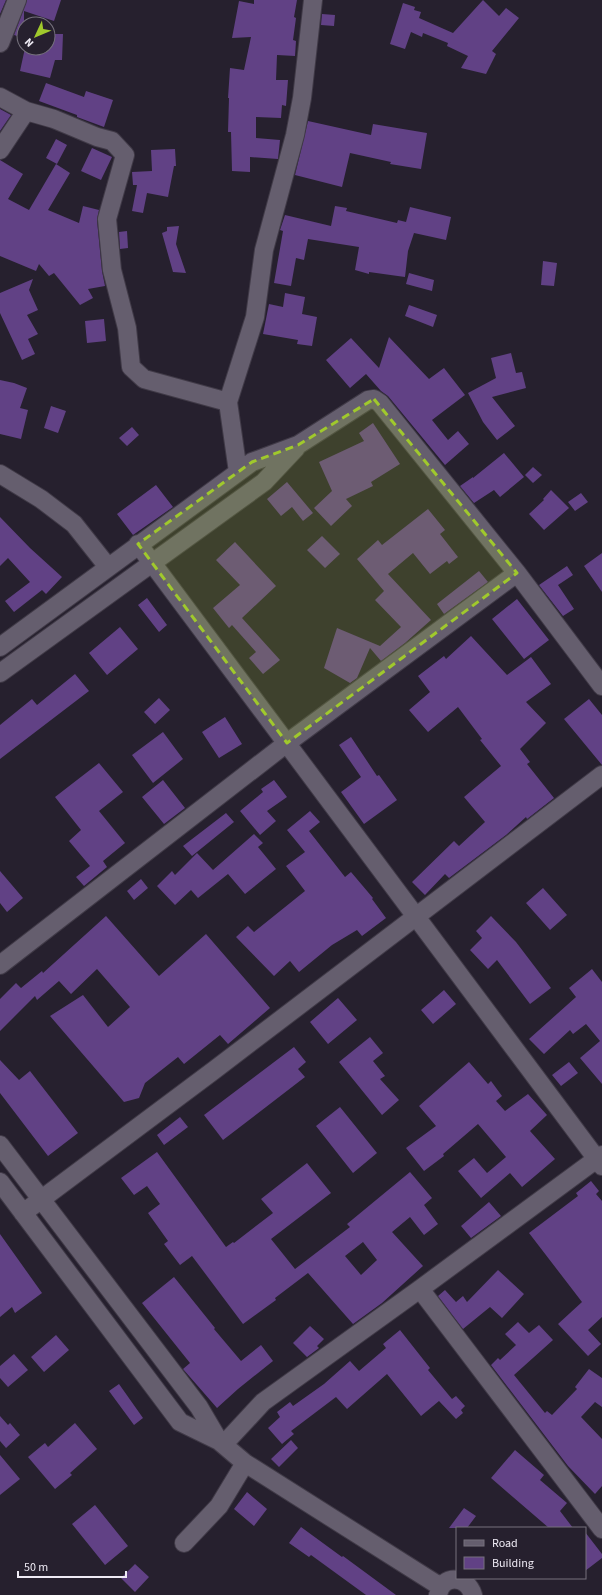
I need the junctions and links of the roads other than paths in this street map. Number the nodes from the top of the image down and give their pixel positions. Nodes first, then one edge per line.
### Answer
1 (17, 0) edge
2 (313, 0) edge
3 (0, 43) edge
4 (0, 98) edge
5 (26, 112) junction
6 (0, 150) edge
7 (228, 402) junction
8 (298, 446) junction
9 (238, 472) junction
10 (0, 474) edge
11 (138, 544) junction
12 (152, 562) junction
13 (108, 567) junction
14 (517, 573) junction
15 (0, 647) edge
16 (0, 673) edge
17 (602, 686) edge
18 (287, 743) junction
19 (602, 775) edge
20 (416, 916) junction
21 (0, 965) edge
22 (0, 1145) edge
23 (600, 1160) edge
24 (0, 1182) edge
25 (41, 1200) junction
26 (23, 1213) junction
27 (420, 1289) junction
28 (115, 1297) junction
29 (96, 1311) junction
30 (221, 1442) junction
31 (245, 1462) junction
32 (602, 1529) edge
33 (184, 1543) dead end
34 (439, 1591) edge
35 (473, 1595) edge

1 - 3 street
2 - 7 street
4 - 5 street
5 - 6 street
5 - 7 street
7 - 9 street
8 - 9 street
8 - 12 street
8 - 14 street
9 - 11 street
10 - 13 street
11 - 12 street
11 - 13 street
12 - 16 street
12 - 18 street
13 - 15 street
14 - 17 street
14 - 18 street
18 - 20 street
18 - 21 street
19 - 20 street
20 - 23 street
20 - 25 street
22 - 25 street
23 - 27 street
24 - 26 street
25 - 26 street
25 - 28 street
26 - 29 street
27 - 30 street
27 - 32 street
28 - 29 street
28 - 30 street
29 - 30 street
30 - 31 street
31 - 33 street
31 - 34 street
34 - 35 street

